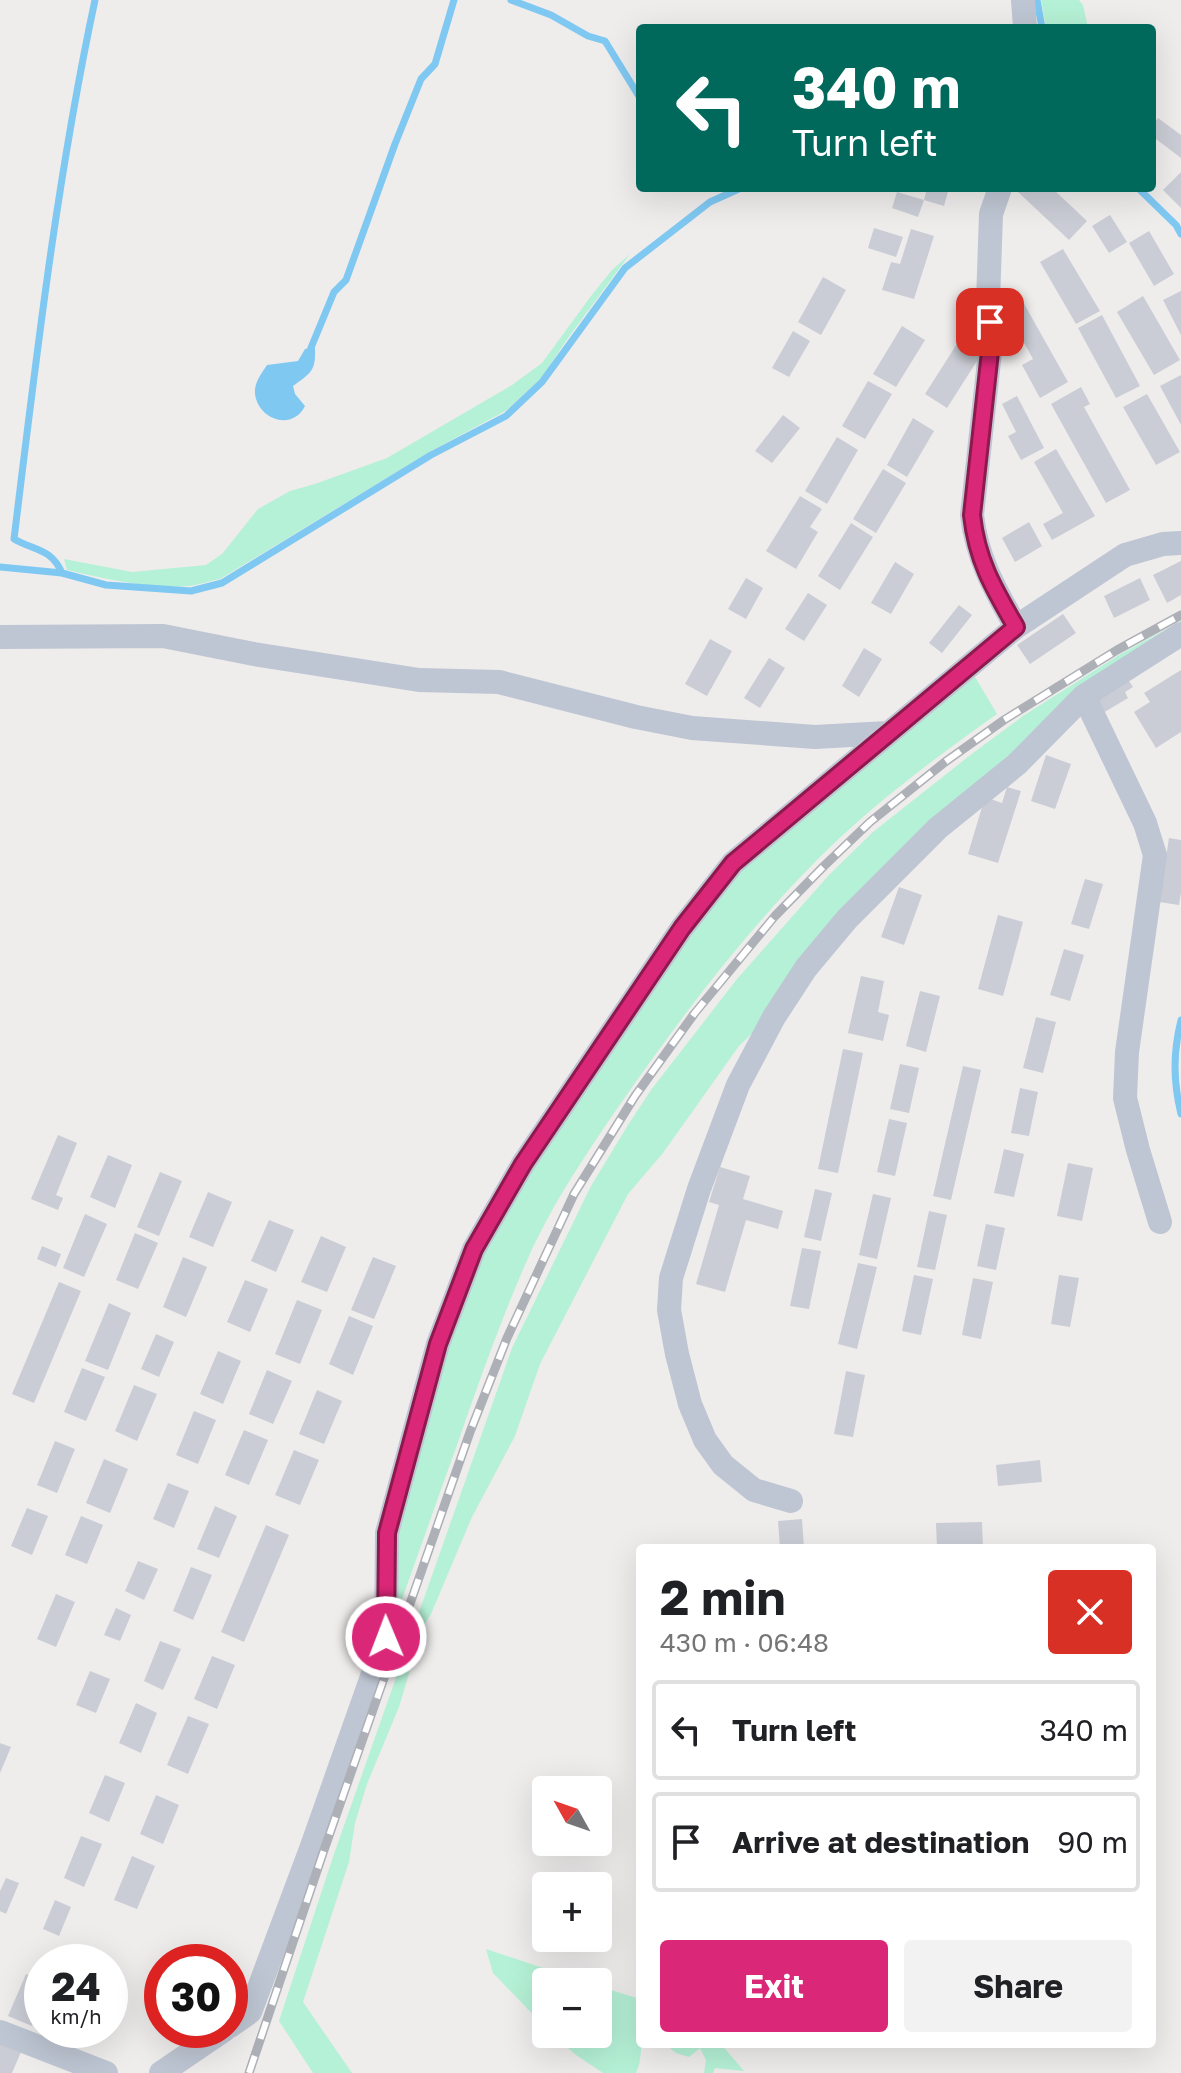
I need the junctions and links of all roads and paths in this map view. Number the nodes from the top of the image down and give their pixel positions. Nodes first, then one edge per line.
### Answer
1 (1023, 0) edge
2 (1025, 24) edge
3 (999, 192) edge
4 (1181, 543) edge
5 (1016, 627) junction
6 (1181, 634) edge
7 (0, 637) edge
8 (1084, 696) junction
9 (887, 733) junction
10 (1160, 1222) dead end
11 (791, 1501) dead end
12 (248, 2013) edge
13 (0, 2032) edge
14 (198, 2048) edge
15 (106, 2073) edge
16 (161, 2073) edge

1 - 2 street
3 - 5 street
4 - 5 street
5 - 9 street
6 - 8 street
7 - 9 street
8 - 10 street
8 - 11 street
9 - 12 street
13 - 15 street
14 - 16 street

